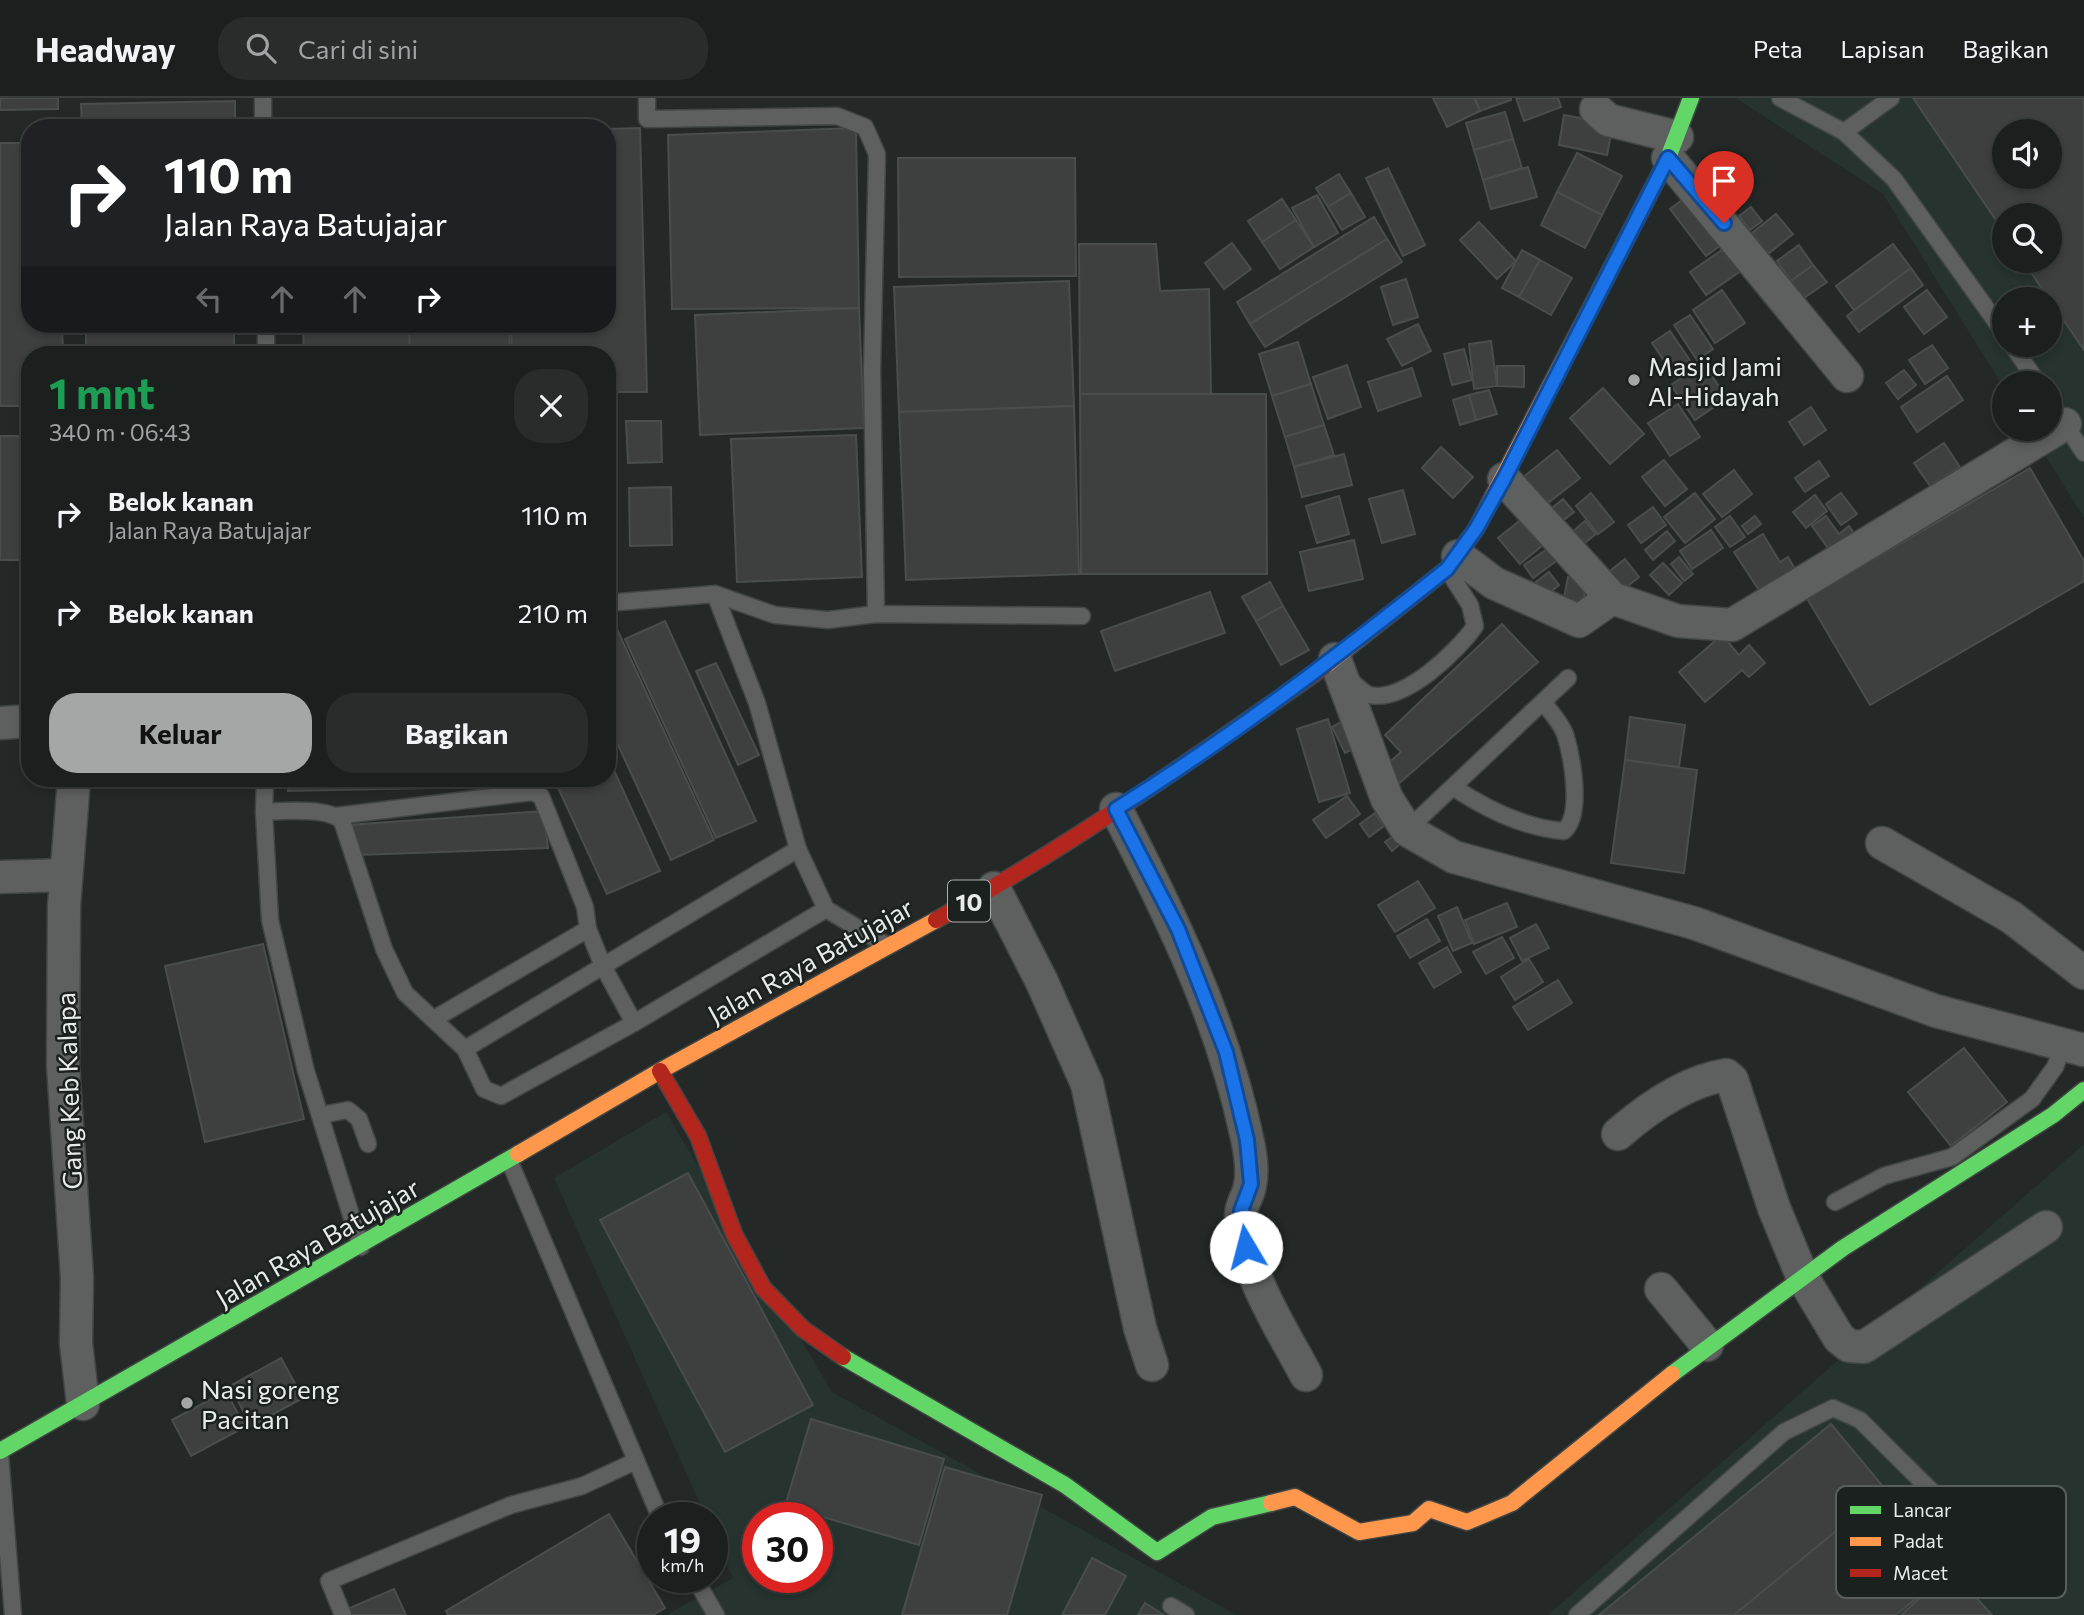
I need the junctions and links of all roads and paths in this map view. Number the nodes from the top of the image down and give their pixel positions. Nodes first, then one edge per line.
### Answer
1 (263, 98) edge
2 (647, 98) edge
3 (1691, 98) edge
4 (1780, 98) edge
5 (1891, 98) edge
6 (1596, 109) dead end
7 (263, 119) edge
8 (1844, 132) junction
9 (1673, 147) junction
10 (1992, 316) edge
11 (1847, 376) dead end
12 (2062, 420) edge
13 (2013, 441) edge
14 (2084, 453) edge
15 (1504, 479) junction
16 (1452, 562) junction
17 (715, 594) junction
18 (1612, 597) junction
19 (616, 602) edge
20 (876, 614) junction
21 (1082, 616) dead end
22 (1337, 665) junction
23 (1568, 678) dead end
24 (1543, 702) junction
25 (21, 722) edge
26 (0, 723) edge
27 (73, 787) edge
28 (265, 787) edge
29 (1453, 787) junction
30 (1116, 809) junction
31 (264, 812) junction
32 (336, 816) junction
33 (1407, 830) junction
34 (1882, 843) dead end
35 (798, 849) junction
36 (66, 875) junction
37 (0, 877) edge
38 (994, 888) junction
39 (826, 909) junction
40 (588, 929) junction
41 (887, 945) junction
42 (603, 966) junction
43 (2084, 973) edge
44 (433, 1019) junction
45 (634, 1023) junction
46 (2074, 1047) edge
47 (466, 1049) junction
48 (660, 1071) junction
49 (2084, 1090) edge
50 (321, 1115) junction
51 (1618, 1134) dead end
52 (368, 1144) dead end
53 (509, 1158) junction
54 (1835, 1202) dead end
55 (2046, 1227) dead end
56 (362, 1247) junction
57 (1803, 1279) junction
58 (1661, 1289) dead end
59 (1707, 1345) junction
60 (1152, 1365) dead end
61 (1306, 1375) dead end
62 (83, 1404) junction
63 (0, 1453) edge
64 (636, 1461) junction
65 (1926, 1486) edge
66 (654, 1502) edge
67 (703, 1593) edge
68 (1171, 1606) dead end
69 (13, 1615) edge
70 (343, 1615) edge
71 (716, 1615) edge
72 (1186, 1615) edge
73 (1577, 1615) edge

1 - 7 lane
2 - 20 lane
3 - 9 main road, Jalan Raya Batujajar / 10
4 - 8 lane
5 - 8 lane
6 - 9 street
8 - 10 lane
9 - 11 street
9 - 15 main road, Jalan Raya Batujajar / 10
12 - 14 lane
13 - 18 street
15 - 16 main road, Jalan Raya Batujajar / 10
15 - 18 street
16 - 18 street
16 - 22 main road, Jalan Raya Batujajar / 10
16 - 22 lane
17 - 19 lane
17 - 20 lane
17 - 35 lane
20 - 21 lane
22 - 30 main road, Jalan Raya Batujajar / 10
22 - 33 street
23 - 24 lane
24 - 29 lane
24 - 29 lane
25 - 26 street
27 - 36 street, Gang Keb Kalapa
28 - 31 lane
29 - 33 lane
30 - 38 main road, Jalan Raya Batujajar / 10
30 - 61 street
31 - 32 lane
31 - 50 lane
32 - 40 lane
32 - 44 lane
33 - 46 street
34 - 43 street
35 - 39 lane
35 - 42 lane
36 - 37 street
36 - 62 street, Gang Keb Kalapa
38 - 41 main road, Jalan Raya Batujajar / 10
38 - 60 street
39 - 41 lane
39 - 45 lane
40 - 42 lane
40 - 44 lane
41 - 48 main road, Jalan Raya Batujajar / 10
42 - 45 lane
42 - 47 lane
44 - 47 lane
45 - 47 lane
46 - 54 lane
48 - 53 main road, Jalan Raya Batujajar / 10
48 - 59 main road
49 - 57 main road
50 - 52 lane
50 - 56 lane
51 - 57 street
53 - 56 main road, Jalan Raya Batujajar / 10
53 - 64 lane
55 - 57 street
56 - 62 main road, Jalan Raya Batujajar / 10
57 - 59 main road
58 - 59 street
62 - 63 main road, Jalan Raya Batujajar / 10
63 - 69 lane
64 - 66 lane
64 - 70 lane
65 - 73 lane
67 - 71 lane
68 - 72 lane

